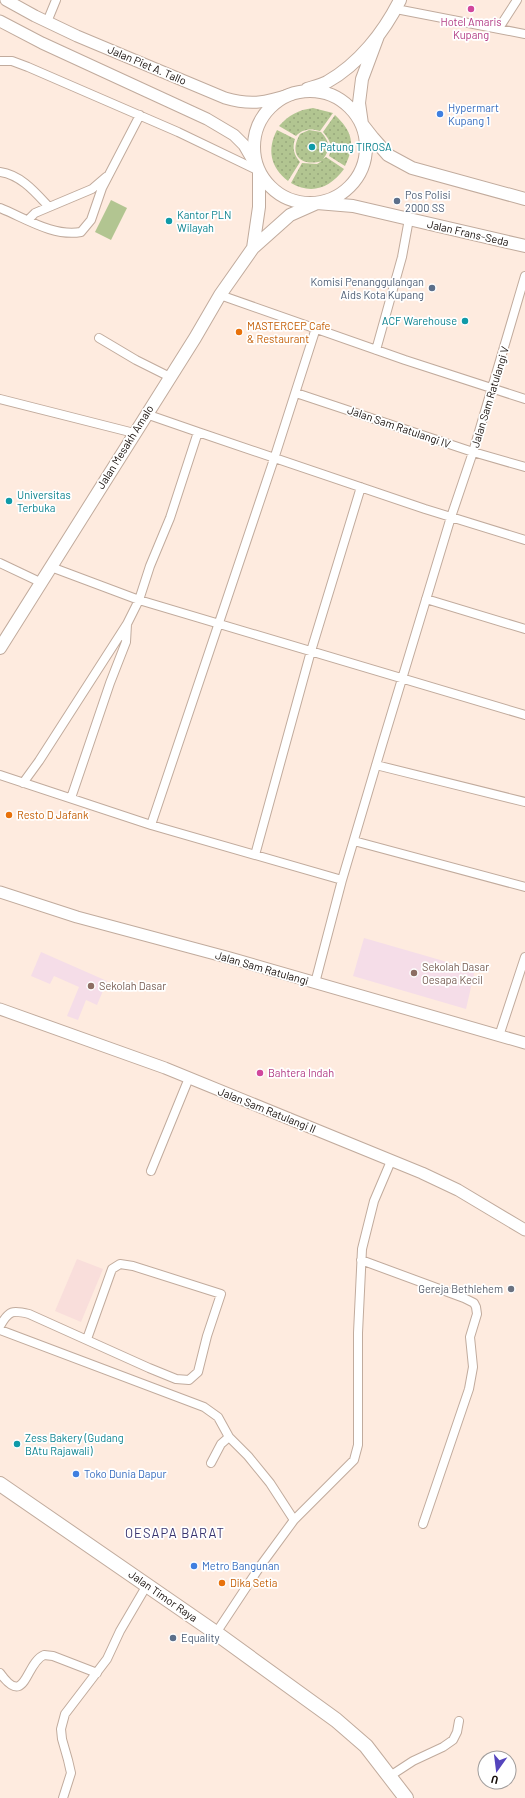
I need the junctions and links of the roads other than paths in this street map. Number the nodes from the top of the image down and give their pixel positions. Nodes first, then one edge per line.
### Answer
1 (6, 0) edge
2 (56, 0) edge
3 (517, 0) edge
4 (398, 4) edge
5 (0, 21) edge
6 (47, 22) junction
7 (499, 28) junction
8 (525, 34) edge
9 (378, 36) junction
10 (0, 61) edge
11 (292, 94) junction
12 (140, 115) junction
13 (362, 124) junction
14 (259, 171) junction
15 (0, 172) edge
16 (109, 176) junction
17 (525, 199) edge
18 (317, 203) junction
19 (49, 207) junction
20 (0, 208) edge
21 (409, 219) junction
22 (28, 220) junction
23 (525, 246) edge
24 (253, 248) junction
25 (525, 276) edge
26 (220, 295) junction
27 (316, 328) junction
28 (98, 338) dead end
29 (376, 350) junction
30 (170, 377) junction
31 (493, 388) junction
32 (296, 393) junction
33 (0, 399) edge
34 (525, 399) edge
35 (146, 414) junction
36 (198, 432) junction
37 (134, 433) junction
38 (473, 452) junction
39 (274, 459) junction
40 (525, 467) edge
41 (361, 486) junction
42 (451, 517) junction
43 (525, 540) edge
44 (0, 563) edge
45 (51, 567) junction
46 (40, 582) junction
47 (426, 599) junction
48 (139, 600) junction
49 (127, 624) junction
50 (219, 624) junction
51 (525, 629) edge
52 (0, 648) edge
53 (311, 651) junction
54 (402, 678) junction
55 (525, 715) edge
56 (376, 765) junction
57 (0, 775) edge
58 (23, 783) junction
59 (71, 798) junction
60 (525, 802) edge
61 (151, 825) junction
62 (354, 841) junction
63 (255, 854) junction
64 (342, 880) junction
65 (525, 887) edge
66 (0, 892) edge
67 (525, 957) edge
68 (315, 983) junction
69 (0, 1009) edge
70 (499, 1036) junction
71 (525, 1043) edge
72 (189, 1078) junction
73 (391, 1161) junction
74 (151, 1171) dead end
75 (525, 1230) edge
76 (360, 1260) junction
77 (0, 1326) edge
78 (0, 1330) edge
79 (87, 1339) junction
80 (229, 1437) junction
81 (211, 1463) dead end
82 (0, 1484) edge
83 (294, 1520) junction
84 (423, 1524) dead end
85 (148, 1585) junction
86 (216, 1633) junction
87 (0, 1673) edge
88 (97, 1673) junction
89 (459, 1721) dead end
90 (390, 1776) junction
91 (404, 1795) edge
92 (63, 1798) edge

1 - 6 main road, Jalan Piet A. Tallo
2 - 6 street
3 - 7 street
4 - 7 street
4 - 9 main road
5 - 14 main road, Jalan Piet A. Tallo
6 - 11 main road, Jalan Piet A. Tallo
7 - 8 street
9 - 11 main road
9 - 13 main road
10 - 12 street
11 - 13 main road
11 - 14 main road
12 - 14 street
12 - 16 street
13 - 17 main road
13 - 18 main road
14 - 18 main road
14 - 24 main road, Jalan Mesakh Amalo
15 - 19 street
16 - 19 street
16 - 22 street
18 - 21 main road, Jalan Frans-Seda
18 - 24 main road, Jalan Mesakh Amalo
19 - 22 street
20 - 22 street
21 - 23 main road, Jalan Frans-Seda
21 - 29 street
24 - 26 main road, Jalan Mesakh Amalo
25 - 31 street, Jalan Sam Ratulangi V
26 - 27 street
26 - 30 main road, Jalan Mesakh Amalo
27 - 29 street
27 - 32 street
28 - 30 street
29 - 31 street
30 - 35 main road, Jalan Mesakh Amalo
31 - 34 street
31 - 38 street, Jalan Sam Ratulangi V
32 - 38 street, Jalan Sam Ratulangi IV
32 - 39 street
33 - 37 street
35 - 36 street
35 - 37 main road, Jalan Mesakh Amalo
36 - 39 street
36 - 48 street
37 - 45 main road, Jalan Mesakh Amalo
38 - 40 street, Jalan Sam Ratulangi IV
38 - 42 street, Jalan Sam Ratulangi V
39 - 41 street
39 - 50 street
41 - 42 street
41 - 53 street
42 - 43 street
42 - 47 street, Jalan Sam Ratulangi V
44 - 46 street
45 - 46 main road, Jalan Mesakh Amalo
45 - 48 street
46 - 52 main road, Jalan Mesakh Amalo
47 - 51 street
47 - 54 street, Jalan Sam Ratulangi V
48 - 49 street
48 - 50 street
49 - 58 street
49 - 59 street
50 - 53 street
50 - 61 street
53 - 54 street
53 - 63 street
54 - 55 street
54 - 56 street, Jalan Sam Ratulangi V
56 - 60 street
56 - 62 street, Jalan Sam Ratulangi V
57 - 58 street
58 - 59 street
59 - 61 street
61 - 63 street
62 - 64 street, Jalan Sam Ratulangi V
62 - 65 street
63 - 64 street
64 - 68 street, Jalan Sam Ratulangi V
66 - 68 main road, Jalan Sam Ratulangi
67 - 70 street
68 - 70 main road, Jalan Sam Ratulangi
69 - 72 main road, Jalan Sam Ratulangi II
70 - 71 main road, Jalan Sam Ratulangi
72 - 73 main road, Jalan Sam Ratulangi II
72 - 74 street
73 - 75 main road, Jalan Sam Ratulangi II
73 - 76 street
76 - 83 street
76 - 84 street
77 - 79 street
78 - 80 street
79 - 79 street
80 - 81 street
80 - 83 street
82 - 85 highway, Jalan Timor Raya
83 - 86 street
85 - 86 highway, Jalan Timor Raya
85 - 88 street
86 - 90 highway, Jalan Timor Raya
87 - 88 street
88 - 92 street
89 - 90 street
90 - 91 highway, Jalan Timor Raya

